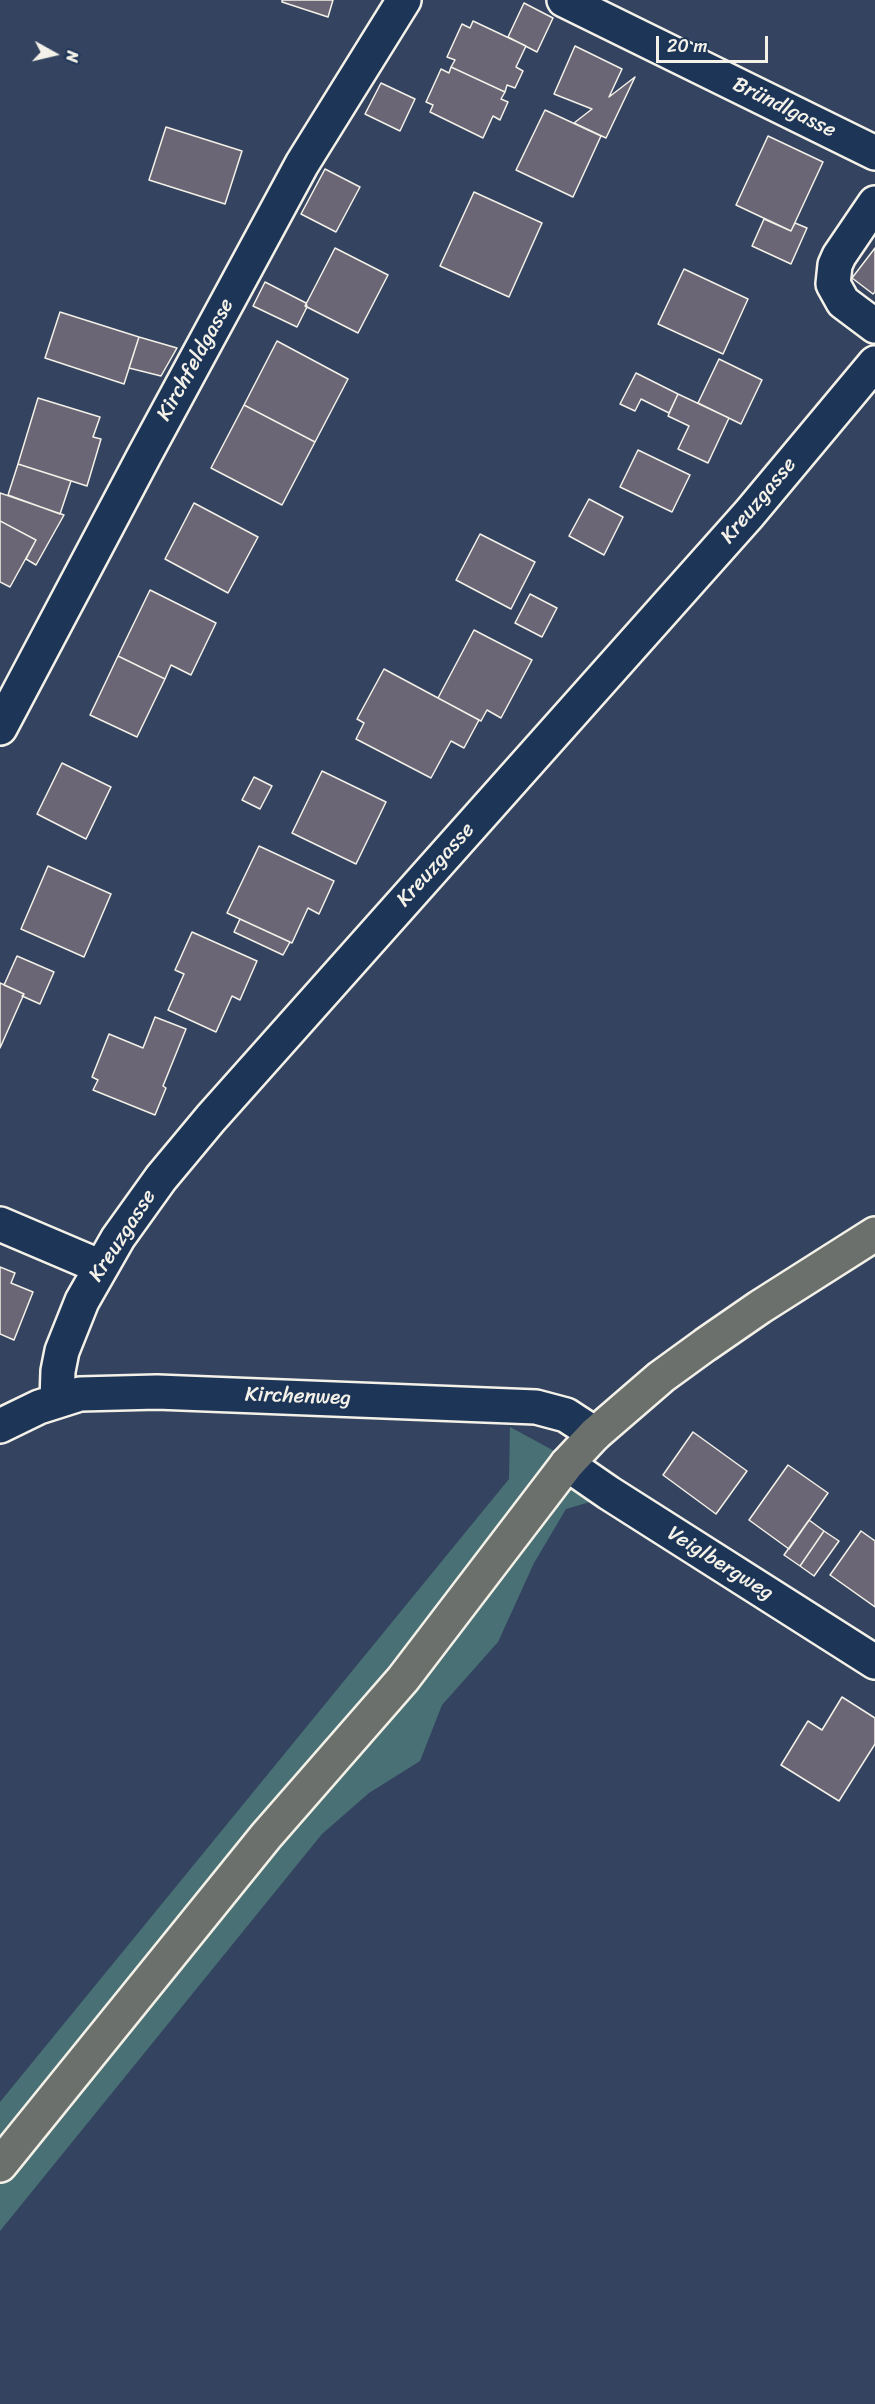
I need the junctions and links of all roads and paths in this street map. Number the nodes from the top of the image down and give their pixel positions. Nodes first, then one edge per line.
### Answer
1 (404, 0) edge
2 (564, 0) edge
3 (875, 153) edge
4 (875, 203) edge
5 (875, 326) edge
6 (875, 363) edge
7 (0, 728) edge
8 (0, 1224) edge
9 (875, 1234) edge
10 (101, 1266) junction
11 (57, 1400) junction
12 (0, 1426) edge
13 (595, 1434) junction
14 (567, 1464) junction
15 (875, 1662) edge
16 (0, 2165) edge

1 - 7 street, Kirchfeldgasse
2 - 3 street, Bründlgasse
4 - 5 street
6 - 10 street, Kreuzgasse
8 - 10 street
9 - 13 main road
10 - 11 street, Kreuzgasse
11 - 12 street, Kirchenweg
11 - 13 street, Kirchenweg
13 - 14 main road
14 - 15 street, Veiglbergweg
14 - 16 main road

